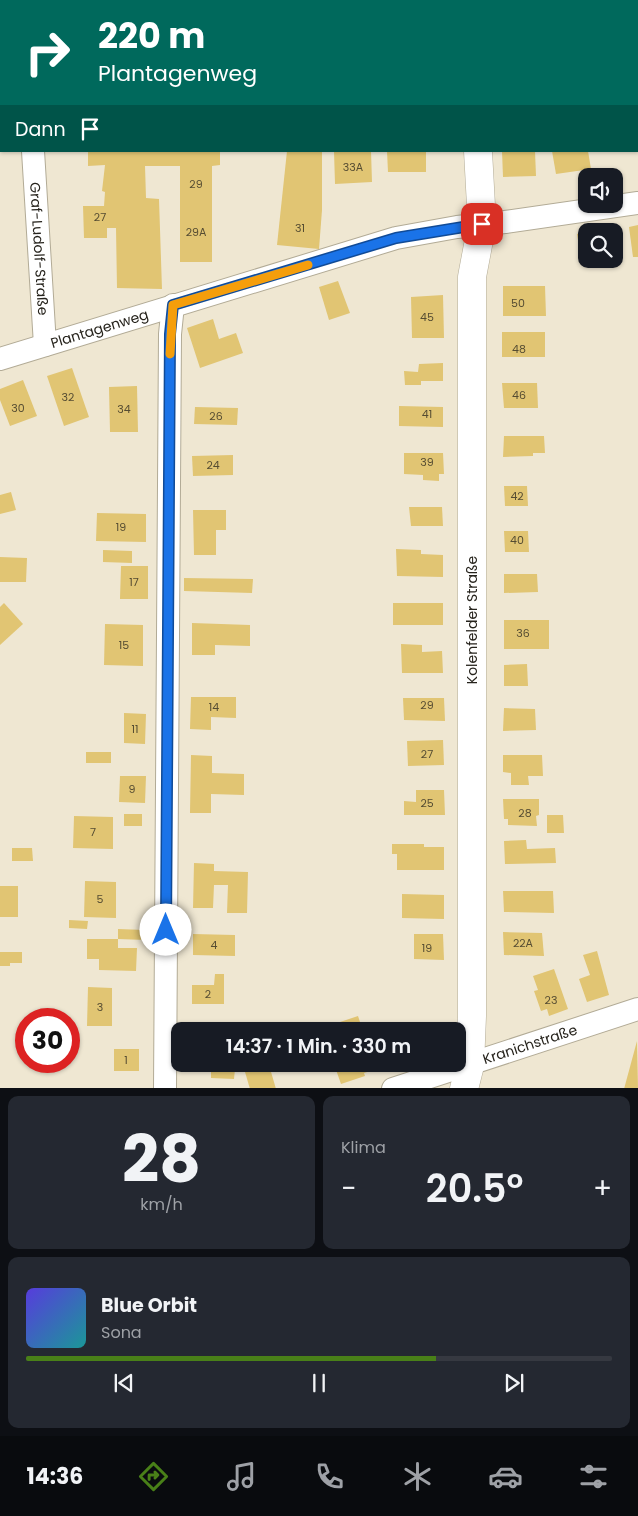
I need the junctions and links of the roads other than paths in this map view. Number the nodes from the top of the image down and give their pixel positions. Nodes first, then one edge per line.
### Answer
1 (33, 152) edge
2 (478, 152) edge
3 (638, 202) edge
4 (482, 224) junction
5 (173, 305) junction
6 (45, 345) junction
7 (0, 359) edge
8 (638, 1009) edge
9 (467, 1077) edge
10 (165, 1088) edge
11 (393, 1088) edge

1 - 6 street, Graf-Ludolf-Straße
2 - 4 main road, Kolenfelder Straße
3 - 4 street, Plantagenweg
4 - 5 street, Plantagenweg
4 - 9 main road, Kolenfelder Straße
5 - 6 street, Plantagenweg
5 - 10 street
6 - 7 street, Plantagenweg
8 - 9 street, Kranichstraße
9 - 11 street, Kranichstraße

